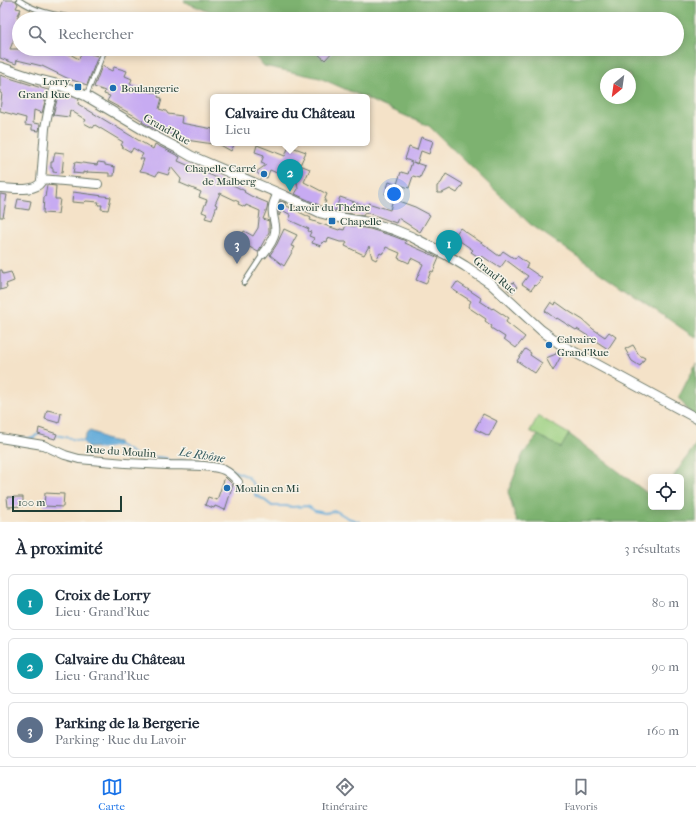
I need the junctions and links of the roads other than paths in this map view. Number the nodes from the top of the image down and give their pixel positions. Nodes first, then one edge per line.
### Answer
1 (19, 0) edge
2 (46, 12) edge
3 (102, 56) edge
4 (0, 67) edge
5 (56, 84) junction
6 (86, 96) junction
7 (41, 179) junction
8 (98, 184) dead end
9 (0, 188) edge
10 (278, 193) junction
11 (263, 254) joint
12 (244, 283) dead end
13 (696, 418) edge
14 (0, 438) edge
15 (238, 482) dead end

1 - 2 lane
3 - 6 lane
4 - 5 street, Grand'Rue
5 - 6 street, Grand'Rue
5 - 7 street
6 - 10 street, Grand'Rue
7 - 8 street
7 - 9 street
10 - 11 street
10 - 13 street, Grand'Rue
11 - 12 lane
14 - 15 street, Rue du Moulin

